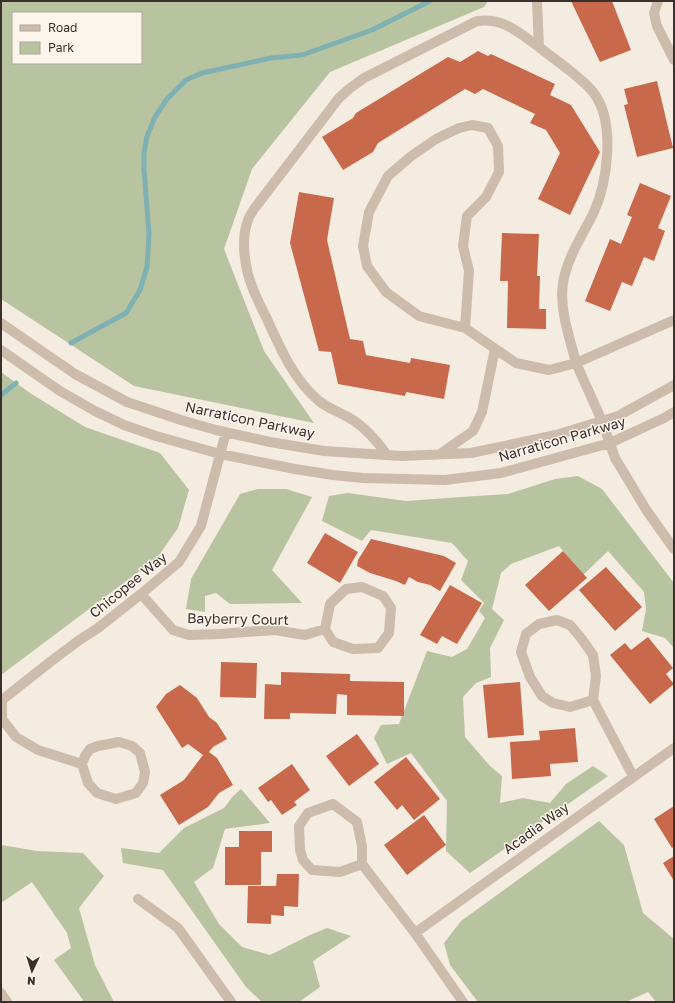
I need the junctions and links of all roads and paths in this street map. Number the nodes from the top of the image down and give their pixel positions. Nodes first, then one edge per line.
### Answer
1 (537, 1) edge
2 (658, 1) edge
3 (539, 48) junction
4 (674, 60) edge
5 (674, 320) edge
6 (1, 323) edge
7 (465, 328) junction
8 (496, 349) junction
9 (1, 350) edge
10 (576, 363) junction
11 (674, 385) edge
12 (674, 412) edge
13 (602, 421) junction
14 (226, 432) junction
15 (610, 443) junction
16 (220, 454) junction
17 (440, 454) junction
18 (387, 455) junction
19 (674, 549) edge
20 (141, 594) junction
21 (326, 629) junction
22 (2, 700) edge
23 (593, 700) junction
24 (674, 748) edge
25 (82, 764) junction
26 (633, 776) junction
27 (362, 864) junction
28 (138, 899) dead end
29 (415, 933) junction
30 (1, 993) edge
31 (7, 1002) edge
32 (231, 1002) edge
33 (463, 1002) edge

1 - 3 street
2 - 4 street
3 - 10 street
3 - 18 street
5 - 10 street
6 - 14 street, Narraticon Parkway
7 - 7 street
7 - 8 street
8 - 10 street
8 - 17 street
9 - 16 street, Narraticon Parkway
10 - 13 street
11 - 13 street, Narraticon Parkway
12 - 15 street, Narraticon Parkway
13 - 15 street
13 - 17 street, Narraticon Parkway
14 - 16 street, Chicopee Way
14 - 18 street, Narraticon Parkway
15 - 16 street, Narraticon Parkway
15 - 19 street
16 - 20 street, Chicopee Way
17 - 18 street, Narraticon Parkway
20 - 21 street, Bayberry Court
20 - 22 street, Chicopee Way
21 - 21 street
22 - 25 street
23 - 23 street
23 - 26 street
24 - 26 street, Acadia Way
25 - 25 street
26 - 29 street, Acadia Way
27 - 27 street
27 - 29 street
28 - 32 street
29 - 33 street
30 - 31 street

